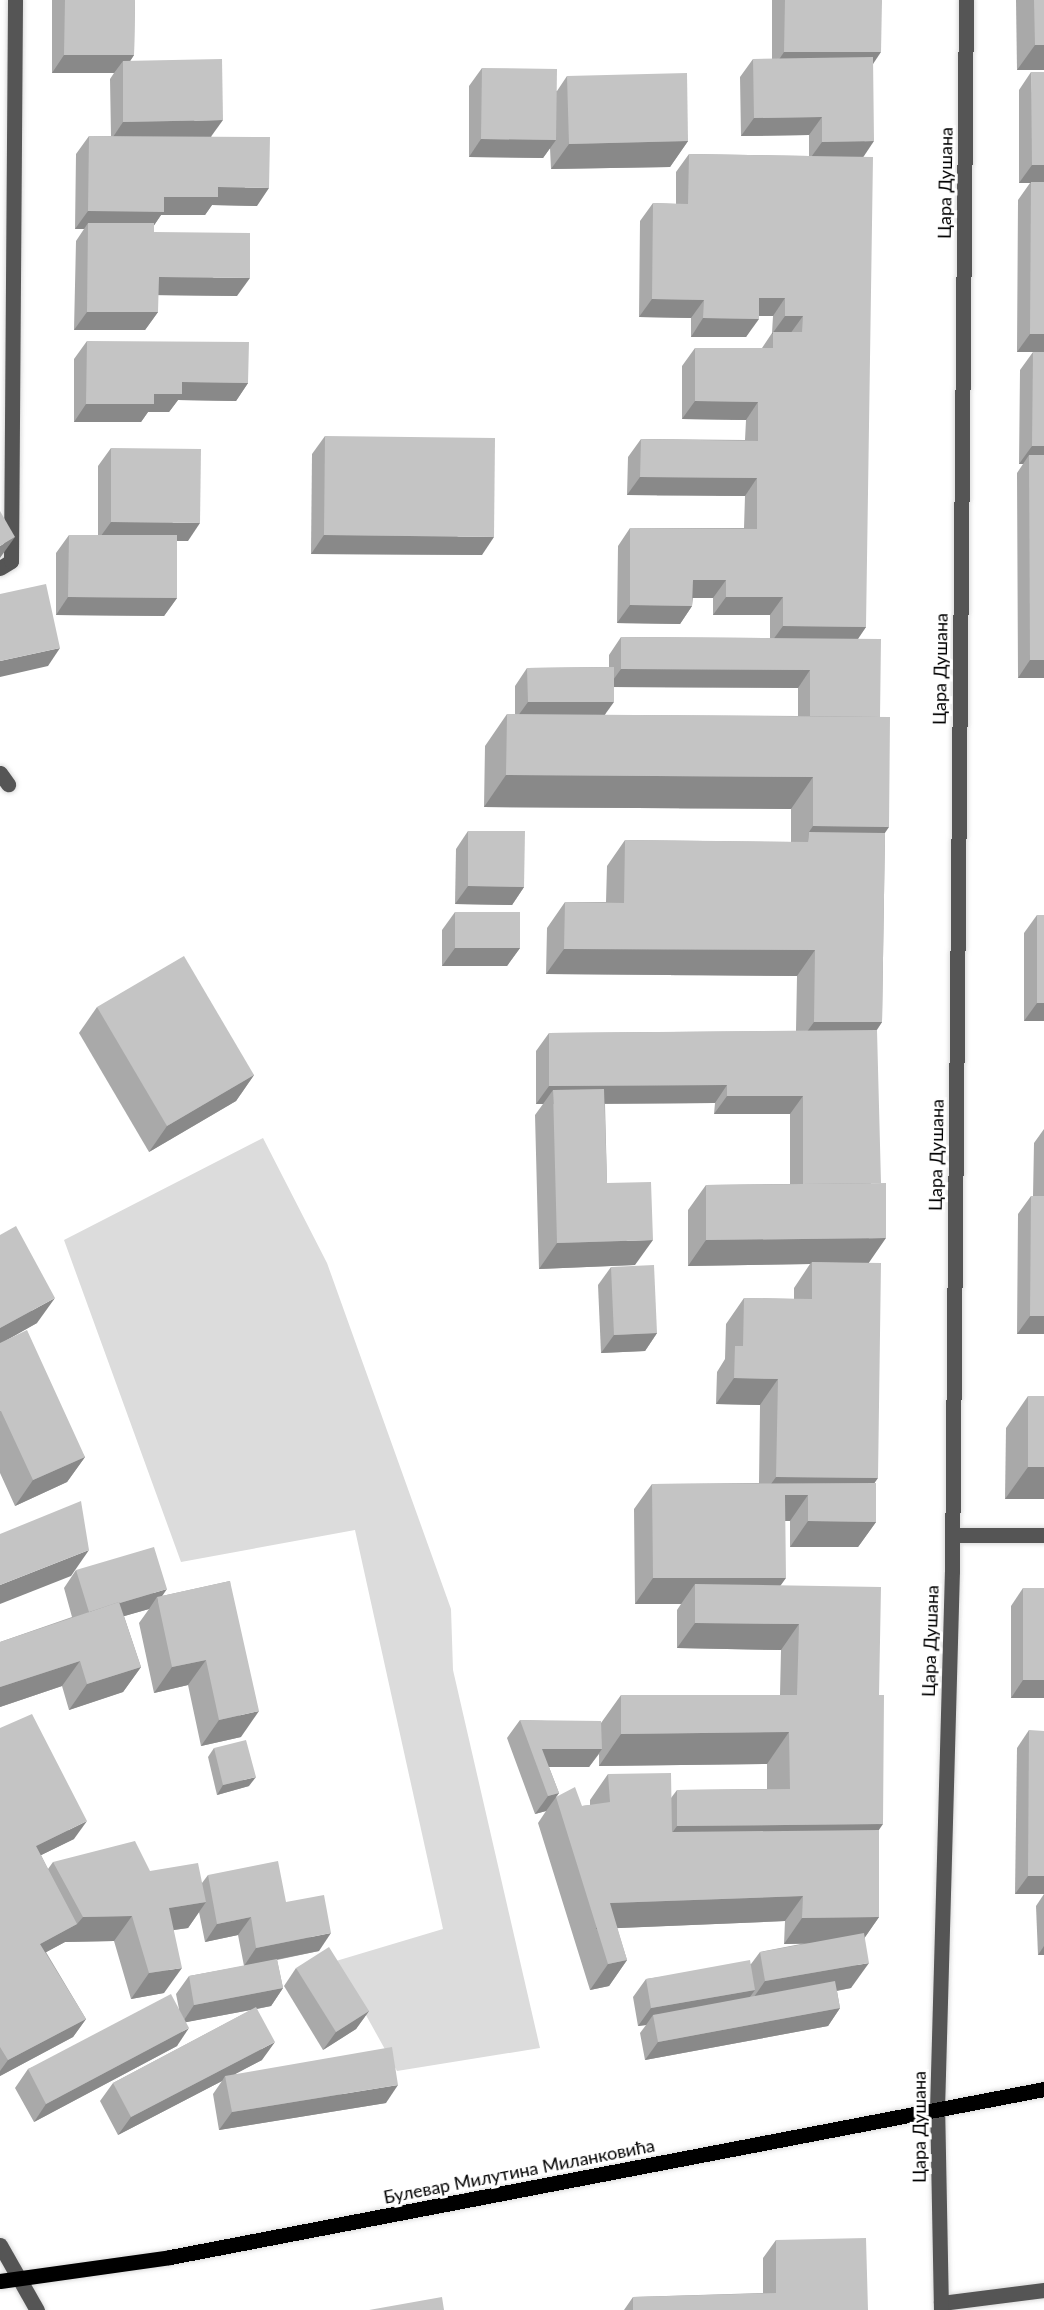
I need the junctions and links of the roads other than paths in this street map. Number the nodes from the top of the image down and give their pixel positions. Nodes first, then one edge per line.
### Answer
1 (15, 0) edge
2 (966, 0) edge
3 (6, 564) edge
4 (952, 1535) junction
5 (1044, 1535) edge
6 (1044, 2089) edge
7 (937, 2110) junction
8 (0, 2245) edge
9 (17, 2279) junction
10 (0, 2281) edge
11 (1044, 2290) edge
12 (941, 2306) edge
13 (37, 2310) edge

1 - 3 street
2 - 4 street, Цара Душана
4 - 5 street
4 - 7 street, Цара Душана
6 - 7 main road, Булевар Милутина Миланковића
7 - 9 main road, Булевар Милутина Миланковића
7 - 12 street, Цара Душана
8 - 9 street
9 - 10 main road, Булевар Милутина Миланковића
9 - 13 street
11 - 12 street

